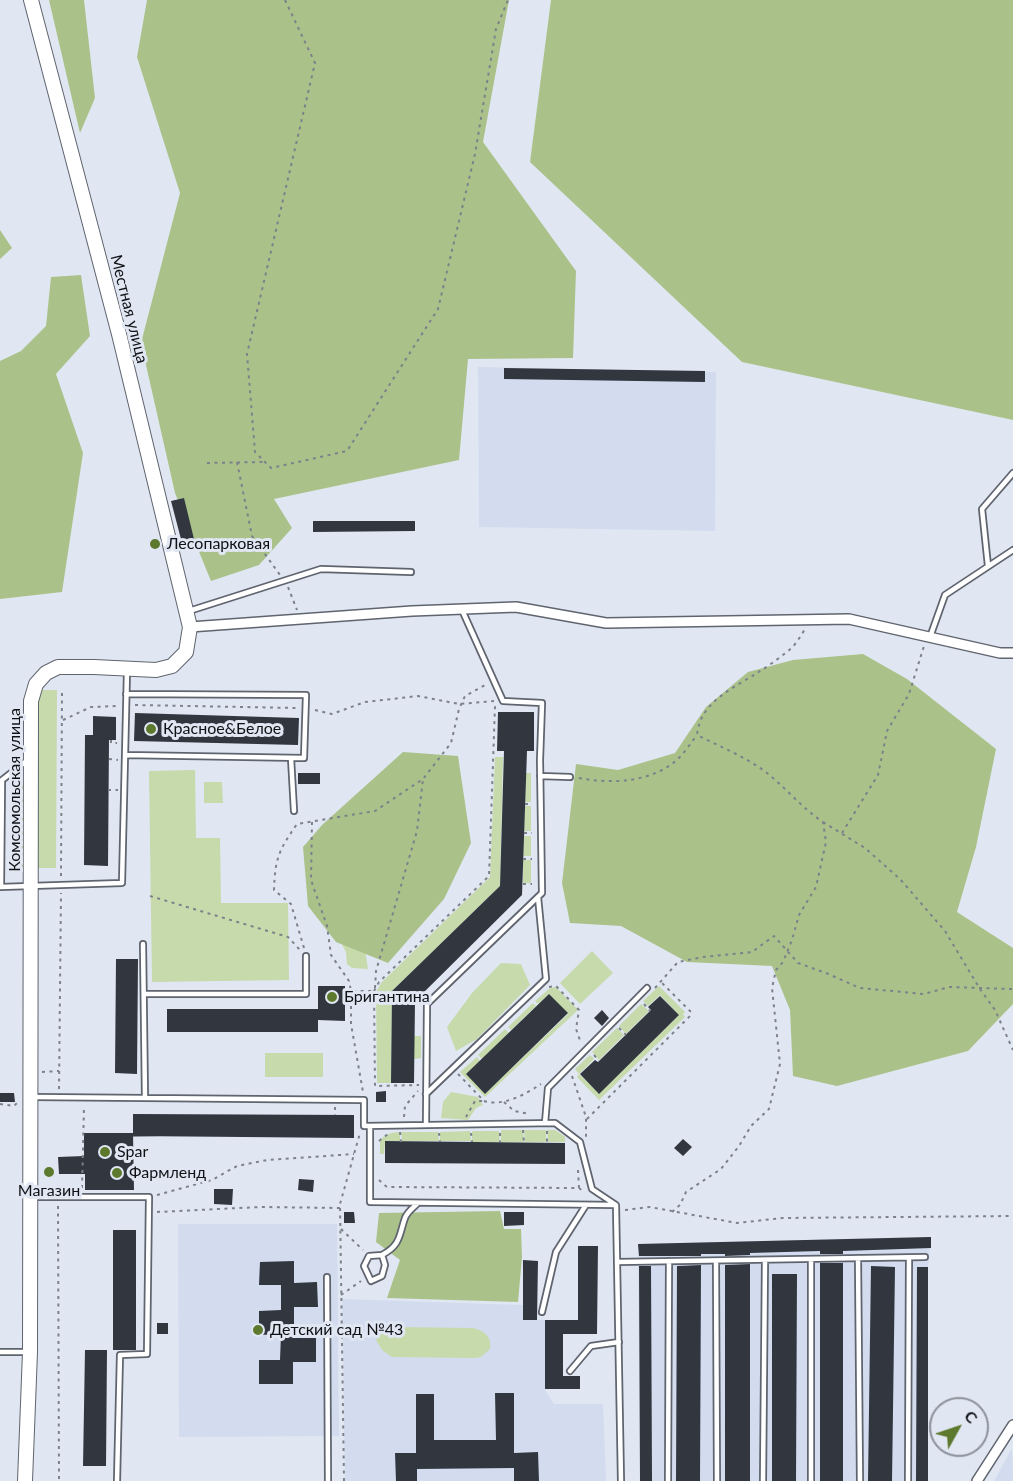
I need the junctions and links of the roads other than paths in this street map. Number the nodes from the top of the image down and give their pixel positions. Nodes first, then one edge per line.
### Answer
1 (31, 0) edge
2 (1013, 472) edge
3 (1013, 550) edge
4 (988, 566) junction
5 (411, 572) dead end
6 (462, 609) junction
7 (187, 612) junction
8 (190, 627) junction
9 (928, 636) junction
10 (1013, 653) edge
11 (127, 669) junction
12 (126, 694) junction
13 (125, 755) junction
14 (31, 758) junction
15 (291, 758) junction
16 (540, 776) junction
17 (570, 777) road end
18 (294, 812) dead end
19 (31, 886) junction
20 (0, 887) edge
21 (538, 897) junction
22 (143, 944) dead end
23 (306, 956) road end
24 (647, 988) dead end
25 (144, 994) junction
26 (424, 1096) junction
27 (30, 1097) junction
28 (145, 1098) junction
29 (545, 1120) junction
30 (426, 1125) junction
31 (370, 1126) junction
32 (30, 1197) junction
33 (418, 1203) junction
34 (586, 1205) junction
35 (616, 1208) junction
36 (382, 1255) junction
37 (925, 1257) dead end
38 (858, 1258) junction
39 (909, 1258) junction
40 (811, 1259) junction
41 (716, 1260) junction
42 (765, 1260) junction
43 (669, 1261) junction
44 (617, 1262) junction
45 (327, 1277) dead end
46 (542, 1312) dead end
47 (619, 1342) junction
48 (0, 1352) edge
49 (30, 1352) junction
50 (570, 1371) dead end
51 (1013, 1425) edge
52 (25, 1481) edge
53 (117, 1481) edge
54 (328, 1481) edge
55 (621, 1481) edge
56 (668, 1481) edge
57 (717, 1481) edge
58 (763, 1481) edge
59 (812, 1481) edge
60 (860, 1481) edge
61 (908, 1481) edge
62 (977, 1481) edge

1 - 7 main road, Местная улица
2 - 4 lane
3 - 4 lane
4 - 9 lane
5 - 7 lane
6 - 8 street
6 - 9 street
6 - 16 lane
7 - 8 main road, Местная улица
8 - 11 main road, Комсомольская улица
9 - 10 street
11 - 12 lane
11 - 14 main road, Комсомольская улица
12 - 13 lane
12 - 15 lane
13 - 15 lane
13 - 19 lane
14 - 19 main road, Комсомольская улица
14 - 20 lane
15 - 18 lane
16 - 17 lane
16 - 21 lane
19 - 20 lane
19 - 27 main road, Комсомольская улица
21 - 26 lane
21 - 26 lane
22 - 25 lane
23 - 25 lane
24 - 29 lane
25 - 28 lane
26 - 30 lane
27 - 28 lane
27 - 32 main road, Комсомольская улица
28 - 31 lane
29 - 30 lane
29 - 35 lane
30 - 31 lane
31 - 33 lane
32 - 49 main road, Комсомольская улица
32 - 53 lane
33 - 34 lane
33 - 36 lane
34 - 35 lane
34 - 46 lane
35 - 44 lane
36 - 36 lane
37 - 39 lane
38 - 39 lane
38 - 40 lane
38 - 60 lane
39 - 61 lane
40 - 42 lane
40 - 59 lane
41 - 42 lane
41 - 43 lane
41 - 57 lane
42 - 58 lane
43 - 44 lane
43 - 56 lane
44 - 47 lane
45 - 54 lane
47 - 50 lane
47 - 55 lane
48 - 49 lane
49 - 52 main road, Комсомольская улица
51 - 62 street

